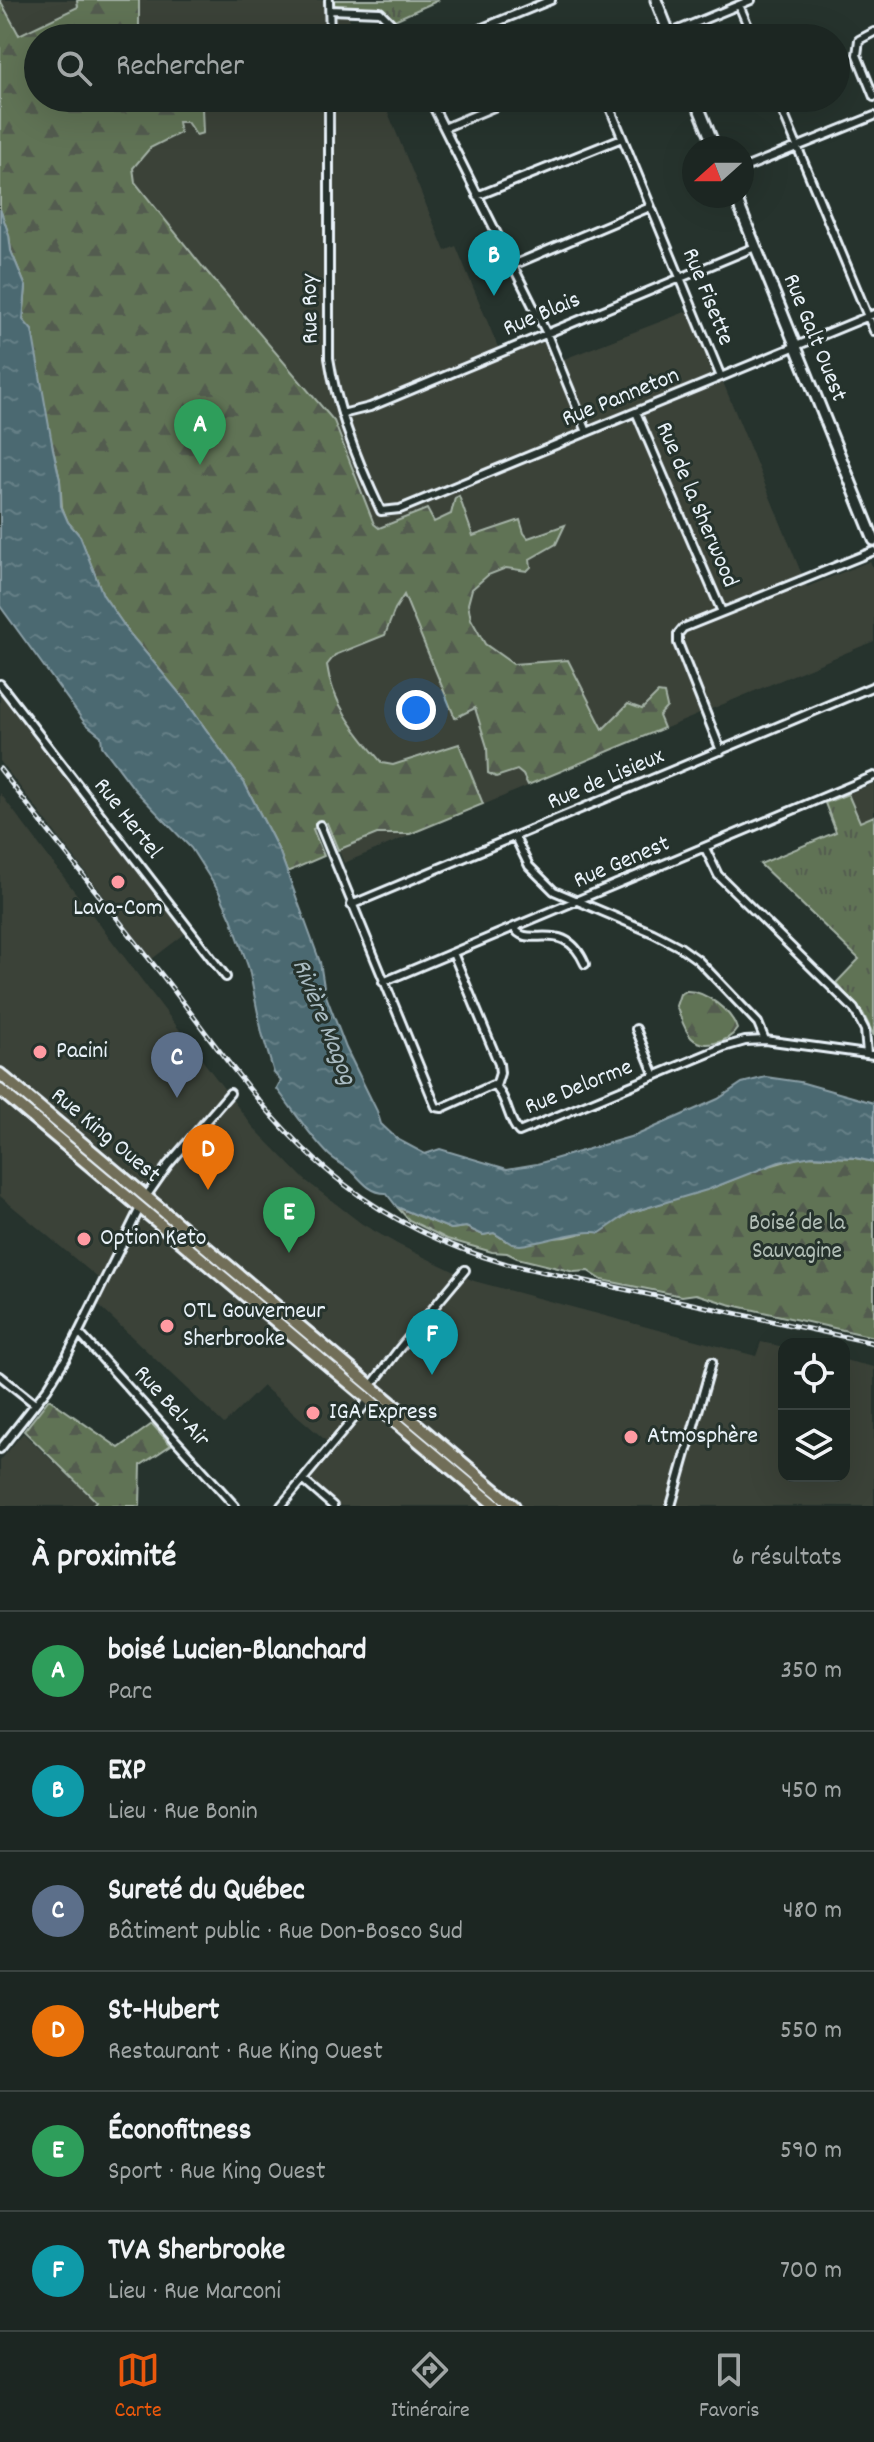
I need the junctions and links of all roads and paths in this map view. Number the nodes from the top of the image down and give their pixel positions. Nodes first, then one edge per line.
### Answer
1 (329, 0) edge
2 (551, 0) edge
3 (656, 0) edge
4 (751, 0) edge
5 (739, 5) junction
6 (330, 10) junction
7 (330, 24) edge
8 (391, 24) edge
9 (492, 24) edge
10 (662, 24) edge
11 (696, 24) edge
12 (747, 24) edge
13 (874, 32) edge
14 (874, 97) edge
15 (329, 112) edge
16 (436, 112) edge
17 (482, 112) edge
18 (612, 112) edge
19 (701, 112) edge
20 (783, 112) edge
21 (872, 117) edge
22 (873, 126) edge
23 (444, 128) junction
24 (710, 136) edge
25 (622, 138) junction
26 (797, 146) junction
27 (754, 164) edge
28 (477, 196) junction
29 (650, 207) junction
30 (740, 208) edge
31 (755, 247) junction
32 (513, 265) junction
33 (680, 279) junction
34 (871, 315) edge
35 (874, 331) edge
36 (546, 332) junction
37 (795, 346) junction
38 (721, 377) junction
39 (636, 412) junction
40 (342, 414) junction
41 (587, 432) junction
42 (381, 511) joint
43 (874, 540) edge
44 (874, 551) edge
45 (722, 612) junction
46 (874, 686) edge
47 (1, 689) edge
48 (721, 751) junction
49 (874, 776) edge
50 (320, 825) dead end
51 (515, 837) junction
52 (705, 848) junction
53 (576, 901) junction
54 (351, 905) junction
55 (514, 927) junction
56 (453, 953) junction
57 (585, 964) dead end
58 (226, 977) dead end
59 (383, 982) junction
60 (636, 1029) dead end
61 (765, 1040) junction
62 (871, 1055) edge
63 (0, 1074) edge
64 (655, 1076) junction
65 (496, 1086) junction
66 (0, 1090) edge
67 (230, 1093) dead end
68 (146, 1196) junction
69 (140, 1207) junction
70 (465, 1270) dead end
71 (79, 1333) junction
72 (712, 1362) dead end
73 (0, 1376) edge
74 (371, 1386) junction
75 (368, 1398) junction
76 (35, 1404) junction
77 (0, 1434) edge
78 (7, 1440) junction
79 (0, 1449) edge
80 (303, 1480) junction
81 (235, 1506) edge
82 (281, 1506) edge
83 (333, 1506) edge
84 (496, 1506) edge
85 (514, 1506) edge
86 (671, 1506) edge

1 - 6 street
2 - 9 street
3 - 10 street
4 - 5 street
5 - 11 street
5 - 12 street
6 - 7 street
6 - 8 street
13 - 14 street
15 - 40 street, Rue Roy
16 - 23 street
17 - 23 street
18 - 25 street, Rue Fisette
19 - 24 street
20 - 26 street
21 - 22 street
21 - 26 street
23 - 28 street
25 - 28 street
25 - 29 street, Rue Fisette
26 - 27 street
26 - 34 street
28 - 32 street
29 - 32 street
29 - 33 street, Rue Fisette
30 - 31 street, Rue Galt Ouest
31 - 33 street, Rue Blais
31 - 37 street, Rue Galt Ouest
32 - 36 street
33 - 36 street, Rue Blais
33 - 38 street, Rue Fisette
34 - 35 street
34 - 37 street, Rue Panneton
36 - 40 street, Rue Blais
36 - 41 street
37 - 38 street, Rue Panneton
37 - 43 street, Rue Galt Ouest
38 - 39 street, Rue Panneton
39 - 41 street, Rue Panneton
39 - 45 street, Rue de la Sherwood
40 - 42 street, Rue Roy
41 - 42 street, Rue Panneton
44 - 45 street
45 - 48 street
46 - 48 street, Rue de Lisieux
47 - 58 street, Rue Hertel
48 - 51 street, Rue de Lisieux
49 - 52 street, Rue Genest
50 - 54 street, Rue Delorme
51 - 53 street
51 - 54 street, Rue de Lisieux
52 - 53 street, Rue Genest
52 - 62 street
53 - 55 street, Rue Genest
53 - 61 street
54 - 59 street, Rue Delorme
55 - 56 street, Rue Genest
55 - 57 street
56 - 59 street, Rue Genest
56 - 65 street
59 - 65 street, Rue Delorme
60 - 64 street
61 - 62 street, Rue Delorme
61 - 64 street, Rue Delorme
63 - 68 main road, Rue King Ouest
64 - 65 street, Rue Delorme
66 - 69 main road, Rue King Ouest
67 - 68 street
68 - 69 street
68 - 74 main road, Rue King Ouest
69 - 71 street
69 - 75 main road, Rue King Ouest
70 - 74 street
71 - 76 street
71 - 81 street, Rue Bel-Air
72 - 86 street
73 - 76 street
74 - 75 street
74 - 85 main road, Rue King Ouest
75 - 80 street
75 - 84 main road, Rue King Ouest
76 - 78 street
77 - 78 street
78 - 79 street
80 - 82 street
80 - 83 street

